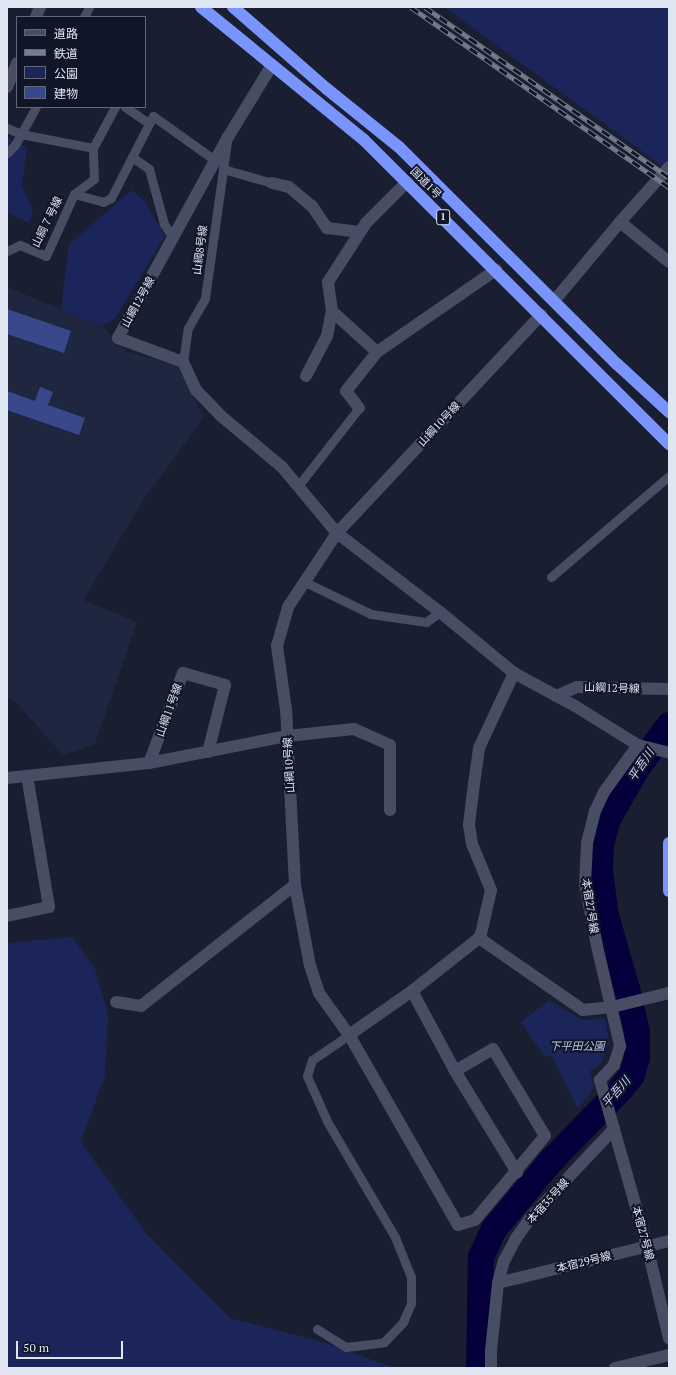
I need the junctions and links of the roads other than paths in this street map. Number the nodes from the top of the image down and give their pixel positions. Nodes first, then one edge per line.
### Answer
1 (89, 7) edge
2 (201, 7) edge
3 (233, 7) edge
4 (84, 16) edge
5 (16, 65) edge
6 (272, 65) junction
7 (7, 87) edge
8 (35, 108) edge
9 (114, 108) edge
10 (126, 108) edge
11 (149, 123) junction
12 (7, 128) edge
13 (21, 134) junction
14 (93, 148) junction
15 (7, 153) edge
16 (132, 157) junction
17 (220, 165) junction
18 (669, 167) edge
19 (407, 182) junction
20 (272, 183) joint
21 (74, 194) junction
22 (620, 222) junction
23 (360, 232) junction
24 (174, 238) junction
25 (7, 252) edge
26 (669, 262) edge
27 (496, 270) junction
28 (554, 301) junction
29 (332, 311) junction
30 (541, 315) junction
31 (377, 352) junction
32 (183, 362) junction
33 (306, 376) dead end
34 (359, 408) joint
35 (669, 412) edge
36 (669, 444) edge
37 (669, 476) edge
38 (298, 486) junction
39 (338, 533) junction
40 (551, 577) dead end
41 (305, 582) junction
42 (440, 612) junction
43 (514, 673) junction
44 (669, 689) edge
45 (556, 696) junction
46 (287, 736) junction
47 (638, 745) junction
48 (208, 752) junction
49 (669, 753) edge
50 (149, 763) junction
51 (27, 776) junction
52 (7, 778) edge
53 (390, 810) dead end
54 (669, 843) edge
55 (295, 885) junction
56 (669, 891) edge
57 (7, 916) edge
58 (479, 938) junction
59 (412, 991) junction
60 (665, 993) edge
61 (116, 1002) dead end
62 (612, 1007) junction
63 (349, 1035) junction
64 (455, 1070) junction
65 (612, 1124) junction
66 (517, 1172) junction
67 (669, 1241) edge
68 (647, 1246) junction
69 (498, 1284) junction
70 (316, 1329) dead end
71 (669, 1338) edge
72 (669, 1355) edge
73 (491, 1368) edge
74 (616, 1368) edge

1 - 4 lane
2 - 6 highway, 国道1号 / 1
3 - 28 highway, 国道1号 / 1
5 - 7 street
6 - 17 street, 山綱12号線
6 - 19 highway, 国道1号 / 1
8 - 13 lane
9 - 14 lane
10 - 11 lane
11 - 16 lane, 山綱７号線
11 - 17 lane
12 - 13 lane
13 - 14 lane
13 - 15 lane
14 - 21 lane
16 - 21 lane, 山綱７号線
16 - 24 lane
17 - 20 lane
17 - 24 street, 山綱12号線
17 - 32 lane, 山綱8号線
18 - 22 street
19 - 23 street
19 - 27 highway, 国道1号 / 1
20 - 23 street
21 - 25 lane, 山綱７号線
22 - 26 street
22 - 28 street
23 - 29 street
24 - 32 street, 山綱12号線
27 - 30 highway, 国道1号 / 1
27 - 31 street
28 - 35 highway, 国道1号 / 1
29 - 31 street
29 - 33 street
30 - 36 highway, 国道1号 / 1
30 - 39 street, 山綱10号線
31 - 34 street
32 - 38 street
34 - 38 lane
37 - 40 lane
38 - 39 street
39 - 41 street, 山綱10号線
39 - 42 street
41 - 42 lane
41 - 46 street, 山綱10号線
42 - 43 street
43 - 45 street
43 - 58 street
44 - 45 street, 山綱12号線
45 - 47 street
46 - 48 street
46 - 53 street
46 - 55 street, 山綱10号線
47 - 49 street
47 - 62 street, 本宿27号線
48 - 50 street
48 - 50 street, 山綱11号線
50 - 51 street
51 - 52 street
51 - 57 street
54 - 56 highway
55 - 61 street
55 - 63 street, 山綱10号線
58 - 59 street
58 - 62 street
59 - 63 street
59 - 64 street
60 - 62 street
62 - 65 street, 本宿27号線
63 - 66 street, 山綱10号線
63 - 70 lane
64 - 66 street
64 - 66 street
65 - 68 street, 本宿27号線
65 - 69 street, 本宿35号線
67 - 68 street, 本宿29号線
68 - 69 street, 本宿29号線
68 - 71 street, 本宿27号線
69 - 73 street, 本宿35号線
72 - 74 street

